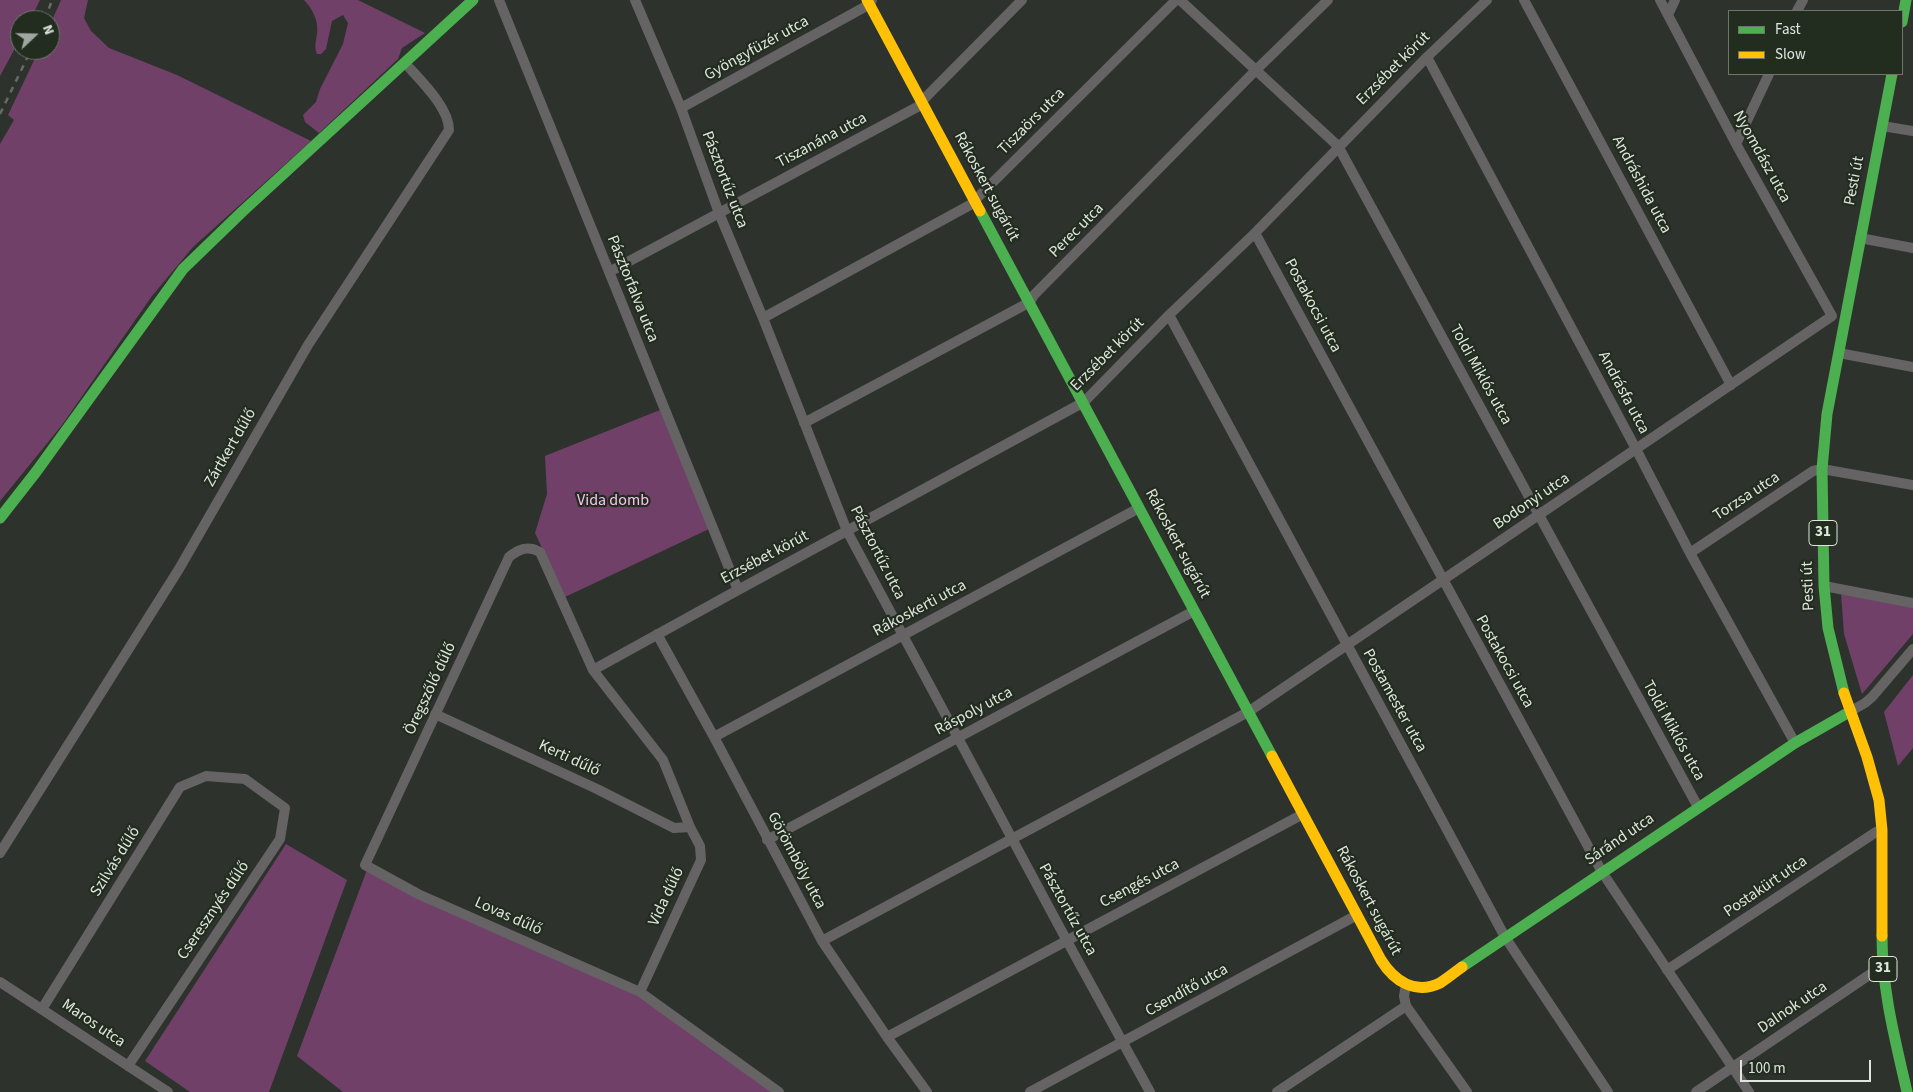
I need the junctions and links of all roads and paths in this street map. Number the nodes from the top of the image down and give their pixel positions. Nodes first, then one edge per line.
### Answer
1 (474, 0) edge
2 (499, 0) edge
3 (1022, 0) edge
4 (1176, 0) edge
5 (1180, 0) edge
6 (1328, 0) edge
7 (1487, 0) edge
8 (1524, 0) edge
9 (1660, 0) edge
10 (1675, 0) edge
11 (637, 1) edge
12 (870, 1) edge
13 (1668, 15) junction
14 (1427, 57) junction
15 (405, 63) junction
16 (1256, 70) junction
17 (1769, 75) edge
18 (1892, 75) edge
19 (922, 103) junction
20 (680, 108) junction
21 (1882, 126) junction
22 (1913, 131) edge
23 (1736, 144) junction
24 (1338, 146) junction
25 (975, 200) junction
26 (719, 213) junction
27 (1255, 233) junction
28 (1860, 238) junction
29 (1913, 248) edge
30 (609, 272) junction
31 (1030, 302) junction
32 (1169, 315) junction
33 (1832, 316) junction
34 (1846, 317) junction
35 (763, 318) junction
36 (1839, 353) junction
37 (1913, 366) edge
38 (1731, 385) junction
39 (1084, 402) junction
40 (804, 423) junction
41 (1636, 449) junction
42 (1822, 469) junction
43 (1913, 485) edge
44 (1139, 508) junction
45 (1539, 515) junction
46 (0, 518) edge
47 (847, 531) junction
48 (540, 552) joint
49 (1690, 553) junction
50 (1443, 580) junction
51 (1824, 586) junction
52 (738, 590) junction
53 (1913, 603) edge
54 (1194, 611) junction
55 (657, 634) junction
56 (903, 635) junction
57 (1346, 645) junction
58 (1913, 649) edge
59 (593, 670) junction
60 (1851, 711) junction
61 (1248, 712) junction
62 (435, 714) junction
63 (714, 737) junction
64 (958, 737) junction
65 (1795, 743) junction
66 (245, 779) joint
67 (1698, 807) junction
68 (1303, 814) junction
69 (690, 828) junction
70 (1882, 830) junction
71 (1011, 838) junction
72 (767, 840) junction
73 (0, 853) edge
74 (365, 865) joint
75 (1602, 872) junction
76 (1357, 915) junction
77 (1505, 937) junction
78 (822, 941) junction
79 (1067, 941) junction
80 (1882, 969) junction
81 (1667, 970) junction
82 (0, 982) edge
83 (1406, 985) junction
84 (640, 992) junction
85 (1406, 1006) junction
86 (42, 1009) junction
87 (887, 1037) junction
88 (1124, 1042) junction
89 (128, 1066) junction
90 (1732, 1067) junction
91 (168, 1092) edge
92 (779, 1092) edge
93 (927, 1092) edge
94 (1030, 1092) edge
95 (1150, 1092) edge
96 (1277, 1092) edge
97 (1467, 1092) edge
98 (1608, 1092) edge
99 (1696, 1092) edge
100 (1749, 1092) edge
101 (1907, 1092) edge

1 - 15 main road
2 - 30 street, Pásztorfalva utca
3 - 19 street, Tiszanána utca
4 - 25 street, Tiszaörs utca
5 - 16 street, Toldi Miklós utca
6 - 16 street, Perec utca
7 - 14 street, Erzsébet körút
8 - 38 street, Andráshida utca
9 - 13 street, Nyomdász utca
10 - 13 street
11 - 20 street, Pásztortűz utca
12 - 19 main road, Rákoskert sugárút
12 - 20 street, Gyöngyfüzér utca
13 - 23 street, Nyomdász utca
14 - 24 street, Erzsébet körút
14 - 41 street, Andrásfa utca
15 - 46 main road
15 - 73 street, Zártkert dűlő
16 - 24 street, Toldi Miklós utca
16 - 31 street, Perec utca
17 - 23 street
18 - 21 main road, Pesti út / 31
19 - 25 main road, Rákoskert sugárút
19 - 26 street, Tiszanána utca
20 - 26 street, Pásztortűz utca
21 - 22 street
21 - 28 main road, Pesti út / 31
23 - 33 street, Nyomdász utca
24 - 27 street, Erzsébet körút
24 - 45 street, Toldi Miklós utca
25 - 31 main road, Rákoskert sugárút
25 - 35 street, Tiszaörs utca
26 - 30 street, Tiszanána utca
26 - 35 street, Pásztortűz utca
27 - 32 street, Erzsébet körút
27 - 50 street, Postakocsi utca
28 - 29 street
28 - 34 main road, Pesti út / 31
30 - 52 street, Pásztorfalva utca
31 - 39 main road, Rákoskert sugárút
31 - 40 street, Perec utca
32 - 39 street, Erzsébet körút
32 - 57 street, Postamester utca
33 - 34 street
33 - 38 street, Bodonyi utca
34 - 36 main road, Pesti út / 31
35 - 40 street, Pásztortűz utca
36 - 37 street
36 - 42 main road, Pesti út / 31
38 - 41 street, Bodonyi utca
39 - 44 main road, Rákoskert sugárút
39 - 47 street, Erzsébet körút
40 - 47 street, Pásztortűz utca
41 - 45 street, Bodonyi utca
41 - 49 street, Andrásfa utca
42 - 43 street
42 - 49 street, Torzsa utca
42 - 51 main road, Pesti út / 31
44 - 54 main road, Rákoskert sugárút
44 - 56 street, Rákoskerti utca
45 - 50 street, Bodonyi utca
45 - 67 street, Toldi Miklós utca
47 - 52 street, Erzsébet körút
47 - 56 street, Pásztortűz utca
48 - 59 street, Vida dűlő
48 - 62 street, Öregszőlő dűlő
49 - 65 street, Andrásfa utca
50 - 57 street, Bodonyi utca
50 - 75 street, Postakocsi utca
51 - 53 street
51 - 60 main road, Pesti út / 31
52 - 55 street, Erzsébet körút
54 - 61 main road, Rákoskert sugárút
54 - 64 street, Ráspoly utca
55 - 59 street, Erzsébet körút
55 - 63 street, Görömböly utca
56 - 63 street, Rákoskerti utca
56 - 64 street, Pásztortűz utca
57 - 61 street, Bodonyi utca
57 - 77 street, Postamester utca
58 - 60 street
59 - 69 street, Vida dűlő
60 - 65 main road, Sáránd utca
60 - 70 main road, Pesti út / 31
61 - 68 main road, Rákoskert sugárút
61 - 71 street, Bodonyi utca
62 - 69 street, Kerti dűlő
62 - 74 street, Öregszőlő dűlő
63 - 72 street, Görömböly utca
64 - 71 street, Pásztortűz utca
64 - 72 street, Ráspoly utca
65 - 67 main road, Sáránd utca
66 - 86 street, Szilvás dűlő
66 - 89 street, Cseresznyés dűlő
67 - 75 main road, Sáránd utca
68 - 76 main road, Rákoskert sugárút
68 - 79 street, Csengés utca
69 - 84 street, Vida dűlő
70 - 80 main road, Pesti út / 31
70 - 81 street, Postakürt utca
71 - 78 street, Bodonyi utca
71 - 79 street, Pásztortűz utca
72 - 78 street, Görömböly utca
74 - 84 street, Lovas dűlő
75 - 77 main road, Sáránd utca
75 - 81 street, Postakocsi utca
76 - 83 main road, Rákoskert sugárút
76 - 88 street, Csendítő utca
77 - 83 main road, Sáránd utca
77 - 98 street, Postamester utca
78 - 87 street, Görömböly utca
79 - 87 street, Csengés utca
79 - 88 street, Pásztortűz utca
80 - 90 street, Dalnok utca
80 - 101 main road, Pesti út / 31
81 - 90 street, Postakocsi utca
82 - 86 street, Maros utca
83 - 85 street
84 - 92 street
85 - 96 street
85 - 97 street
86 - 89 street, Maros utca
87 - 93 street, Görömböly utca
88 - 94 street, Csendítő utca
88 - 95 street, Pásztortűz utca
89 - 91 street, Maros utca
90 - 99 street, Dalnok utca
90 - 100 street, Postakocsi utca

